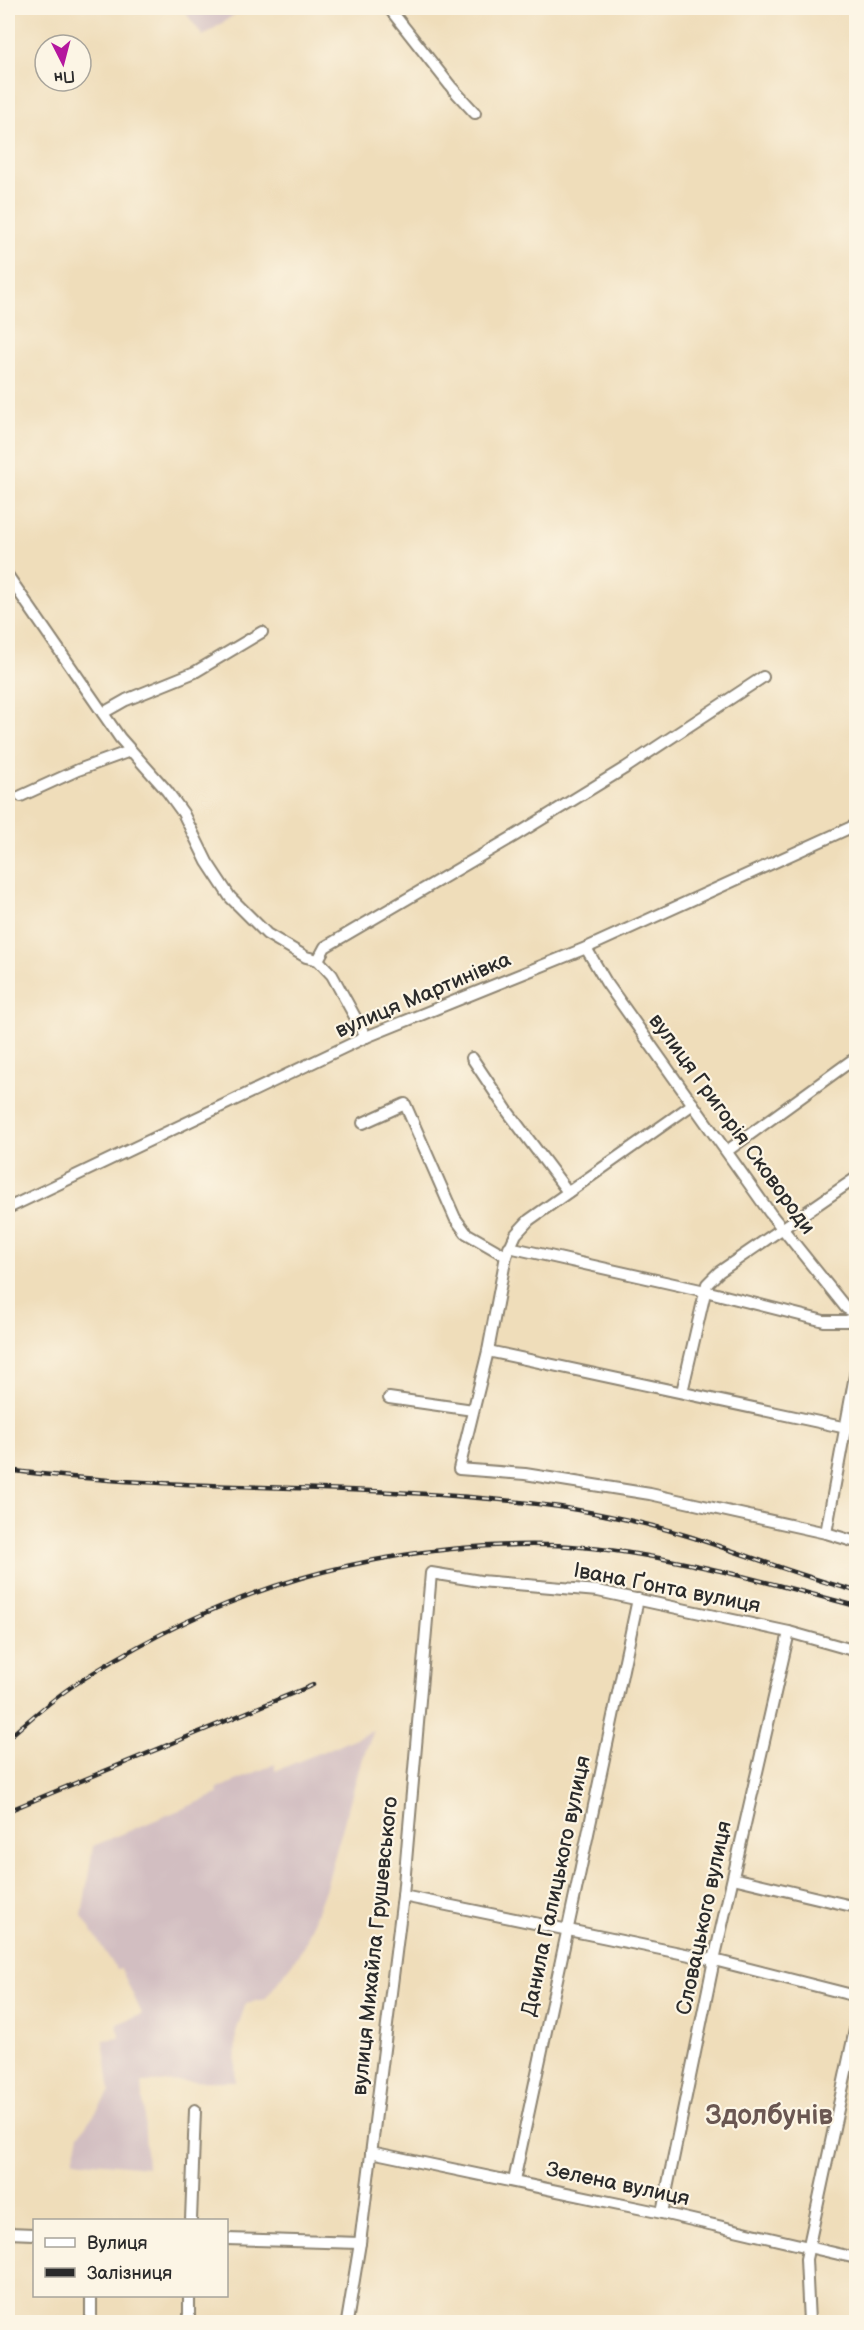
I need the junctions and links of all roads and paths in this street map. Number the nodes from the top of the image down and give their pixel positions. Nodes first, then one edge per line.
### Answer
1 (389, 8) edge
2 (475, 113) dead end
3 (8, 576) edge
4 (262, 632) dead end
5 (763, 677) dead end
6 (103, 713) junction
7 (130, 751) junction
8 (21, 796) dead end
9 (856, 825) edge
10 (586, 948) junction
11 (318, 960) junction
12 (366, 1037) junction
13 (472, 1058) dead end
14 (851, 1061) dead end
15 (693, 1104) junction
16 (363, 1123) dead end
17 (727, 1151) junction
18 (856, 1178) edge
19 (568, 1192) junction
20 (8, 1208) edge
21 (783, 1229) junction
22 (507, 1252) junction
23 (705, 1292) junction
24 (856, 1314) edge
25 (488, 1351) junction
26 (856, 1371) edge
27 (682, 1392) junction
28 (389, 1398) dead end
29 (473, 1410) junction
30 (851, 1429) edge
31 (826, 1533) junction
32 (856, 1542) edge
33 (431, 1573) joint
34 (638, 1599) junction
35 (789, 1632) junction
36 (856, 1651) edge
37 (733, 1878) junction
38 (404, 1896) junction
39 (856, 1907) edge
40 (566, 1928) junction
41 (714, 1960) junction
42 (856, 1996) edge
43 (856, 2025) edge
44 (195, 2110) dead end
45 (371, 2152) junction
46 (514, 2181) junction
47 (662, 2213) junction
48 (191, 2219) edge
49 (8, 2234) edge
50 (33, 2234) edge
51 (228, 2239) edge
52 (360, 2243) junction
53 (810, 2247) junction
54 (856, 2258) edge
55 (91, 2297) edge
56 (189, 2297) edge
57 (91, 2322) edge
58 (189, 2322) edge
59 (346, 2322) edge
60 (809, 2322) edge

1 - 2 street
3 - 6 street
4 - 6 street
5 - 11 street
6 - 7 street
7 - 8 street
7 - 11 street
9 - 10 street, вулиця Мартинівка
10 - 12 street, вулиця Мартинівка
10 - 15 street, вулиця Григорія Сковороди
11 - 12 street
12 - 20 street, вулиця Мартинівка
13 - 19 street
14 - 17 street
15 - 17 street, вулиця Григорія Сковороди
15 - 19 street
16 - 22 street
17 - 21 street, вулиця Григорія Сковороди
18 - 21 street
19 - 22 street
21 - 23 street
21 - 24 street, вулиця Григорія Сковороди
22 - 23 street
22 - 25 street
23 - 24 street
23 - 27 street
25 - 27 street
25 - 29 street
26 - 30 street
27 - 30 street
28 - 29 street
29 - 31 street
30 - 31 street
31 - 32 street
33 - 34 street, Івана Ґонта вулиця
33 - 38 street, вулиця Михайла Грушевського
34 - 35 street, Івана Ґонта вулиця
34 - 40 street, Данила Галицького вулиця
35 - 36 street, Івана Ґонта вулиця
35 - 37 street, Словацького вулиця
37 - 39 street
37 - 41 street, Словацького вулиця
38 - 40 street
38 - 45 street, вулиця Михайла Грушевського
40 - 41 street
40 - 46 street, Данила Галицького вулиця
41 - 42 street
41 - 47 street, Словацького вулиця
43 - 53 street
44 - 48 street
45 - 46 street, Зелена вулиця
45 - 52 street, вулиця Михайла Грушевського
46 - 47 street, Зелена вулиця
47 - 53 street, Зелена вулиця
49 - 50 street
51 - 52 street
52 - 59 street, вулиця Михайла Грушевського
53 - 54 street, Зелена вулиця
53 - 60 street
55 - 57 street
56 - 58 street

